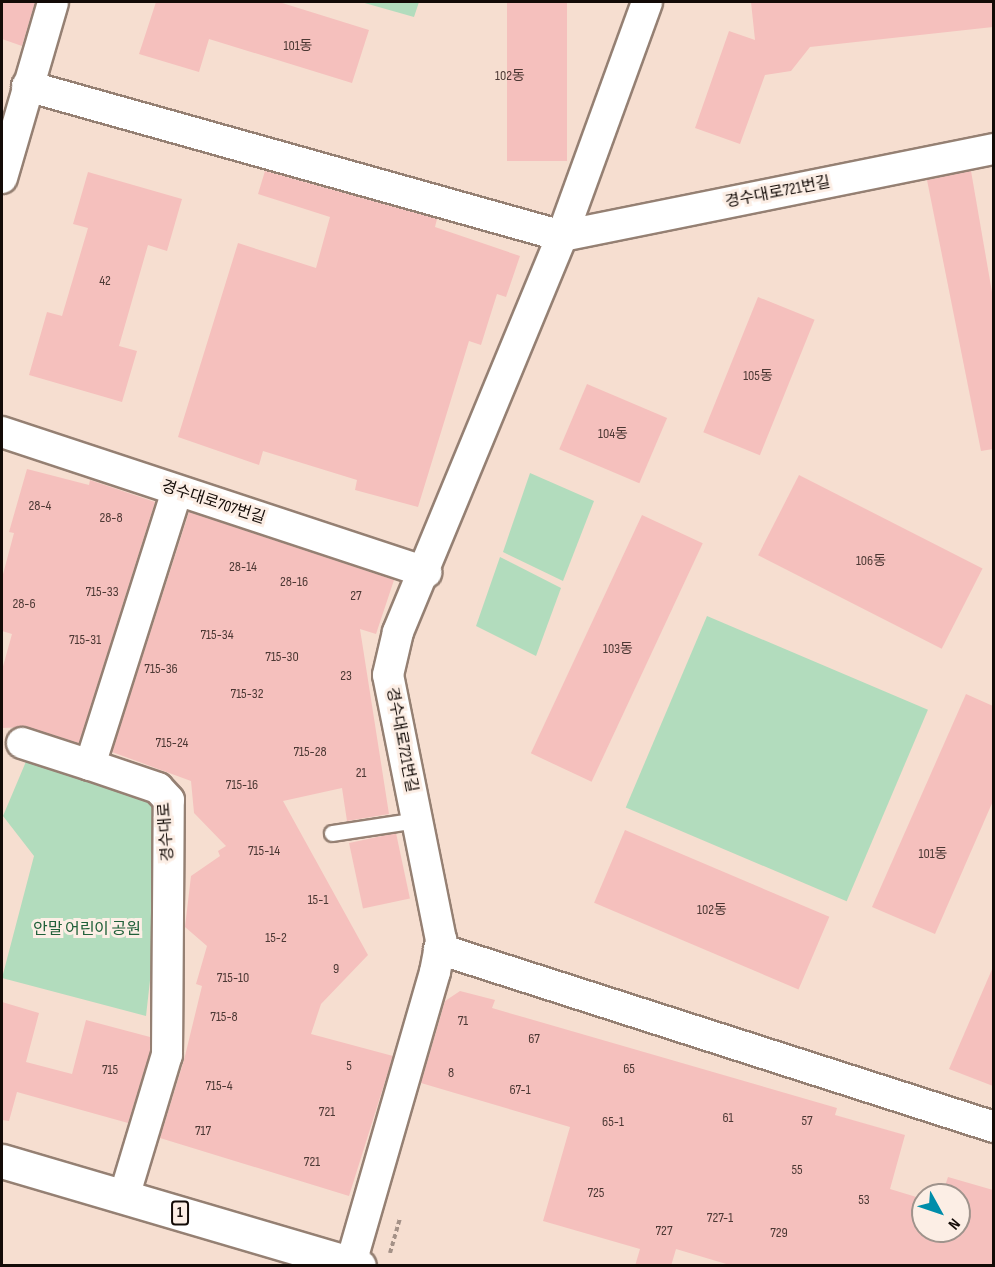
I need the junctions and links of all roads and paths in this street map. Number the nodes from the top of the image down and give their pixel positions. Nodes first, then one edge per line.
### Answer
1 (53, 2) edge
2 (647, 2) edge
3 (27, 86) junction
4 (993, 149) edge
5 (2, 178) edge
6 (562, 236) junction
7 (2, 432) edge
8 (177, 491) junction
9 (426, 572) junction
10 (22, 743) dead end
11 (90, 765) junction
12 (417, 820) junction
13 (332, 833) dead end
14 (439, 949) junction
15 (993, 1127) edge
16 (2, 1161) edge
17 (124, 1197) junction
18 (400, 1213) dead end
19 (355, 1264) edge
20 (386, 1266) edge

1 - 3 street
2 - 6 street, 경수대로721번길
3 - 5 street
3 - 6 street
4 - 6 street, 경수대로721번길
6 - 9 street, 경수대로721번길
7 - 8 street, 경수대로707번길
8 - 9 street, 경수대로707번길
8 - 11 street
9 - 12 street, 경수대로721번길
10 - 11 street, 경수대로
11 - 17 street, 경수대로
12 - 13 lane
12 - 14 street, 경수대로721번길
14 - 15 street
14 - 19 street, 경수대로721번길
16 - 17 main road, 1
17 - 19 main road, 1
18 - 20 path

